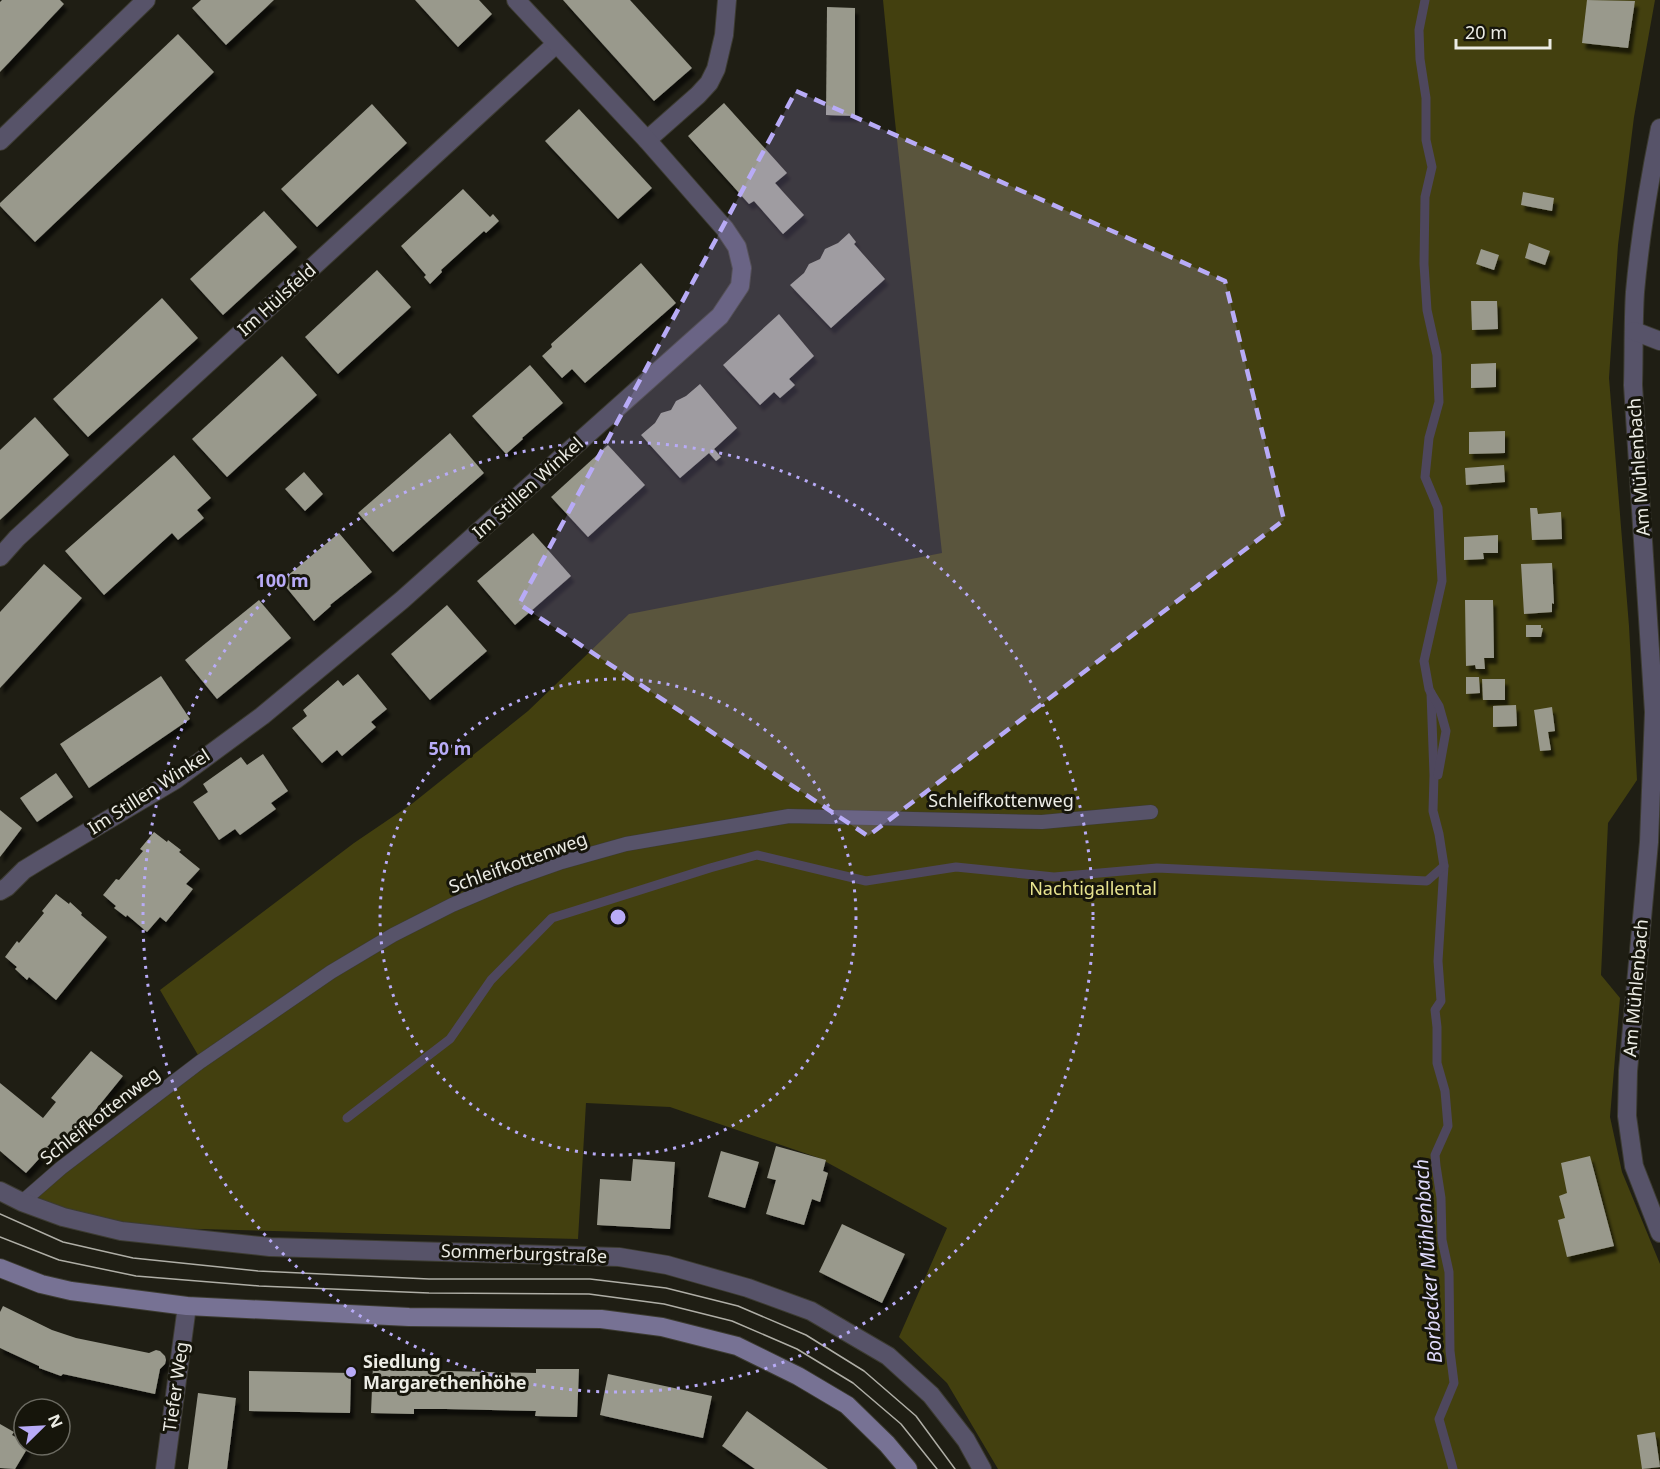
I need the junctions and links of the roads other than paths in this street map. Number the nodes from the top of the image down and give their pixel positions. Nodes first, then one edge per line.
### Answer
1 (146, 0) edge
2 (516, 0) edge
3 (727, 0) edge
4 (556, 44) junction
5 (1660, 128) edge
6 (647, 140) junction
7 (0, 141) edge
8 (1634, 331) junction
9 (1660, 341) edge
10 (0, 556) edge
11 (1151, 812) dead end
12 (0, 891) edge
13 (0, 1191) edge
14 (22, 1202) junction
15 (1660, 1233) edge
16 (0, 1268) edge
17 (187, 1306) junction
18 (165, 1469) edge
19 (908, 1469) edge
20 (982, 1469) edge

1 - 7 street
2 - 4 street, Im Stillen Winkel
3 - 6 street
4 - 6 street, Im Stillen Winkel
4 - 10 street, Im Hülsfeld
5 - 8 street, Am Mühlenbach
6 - 12 street, Im Stillen Winkel
8 - 9 street
8 - 15 street, Am Mühlenbach
11 - 14 lane, Schleifkottenweg
13 - 14 street, Sommerburgstraße
14 - 20 street, Sommerburgstraße
16 - 17 street
17 - 18 street, Tiefer Weg
17 - 19 street

